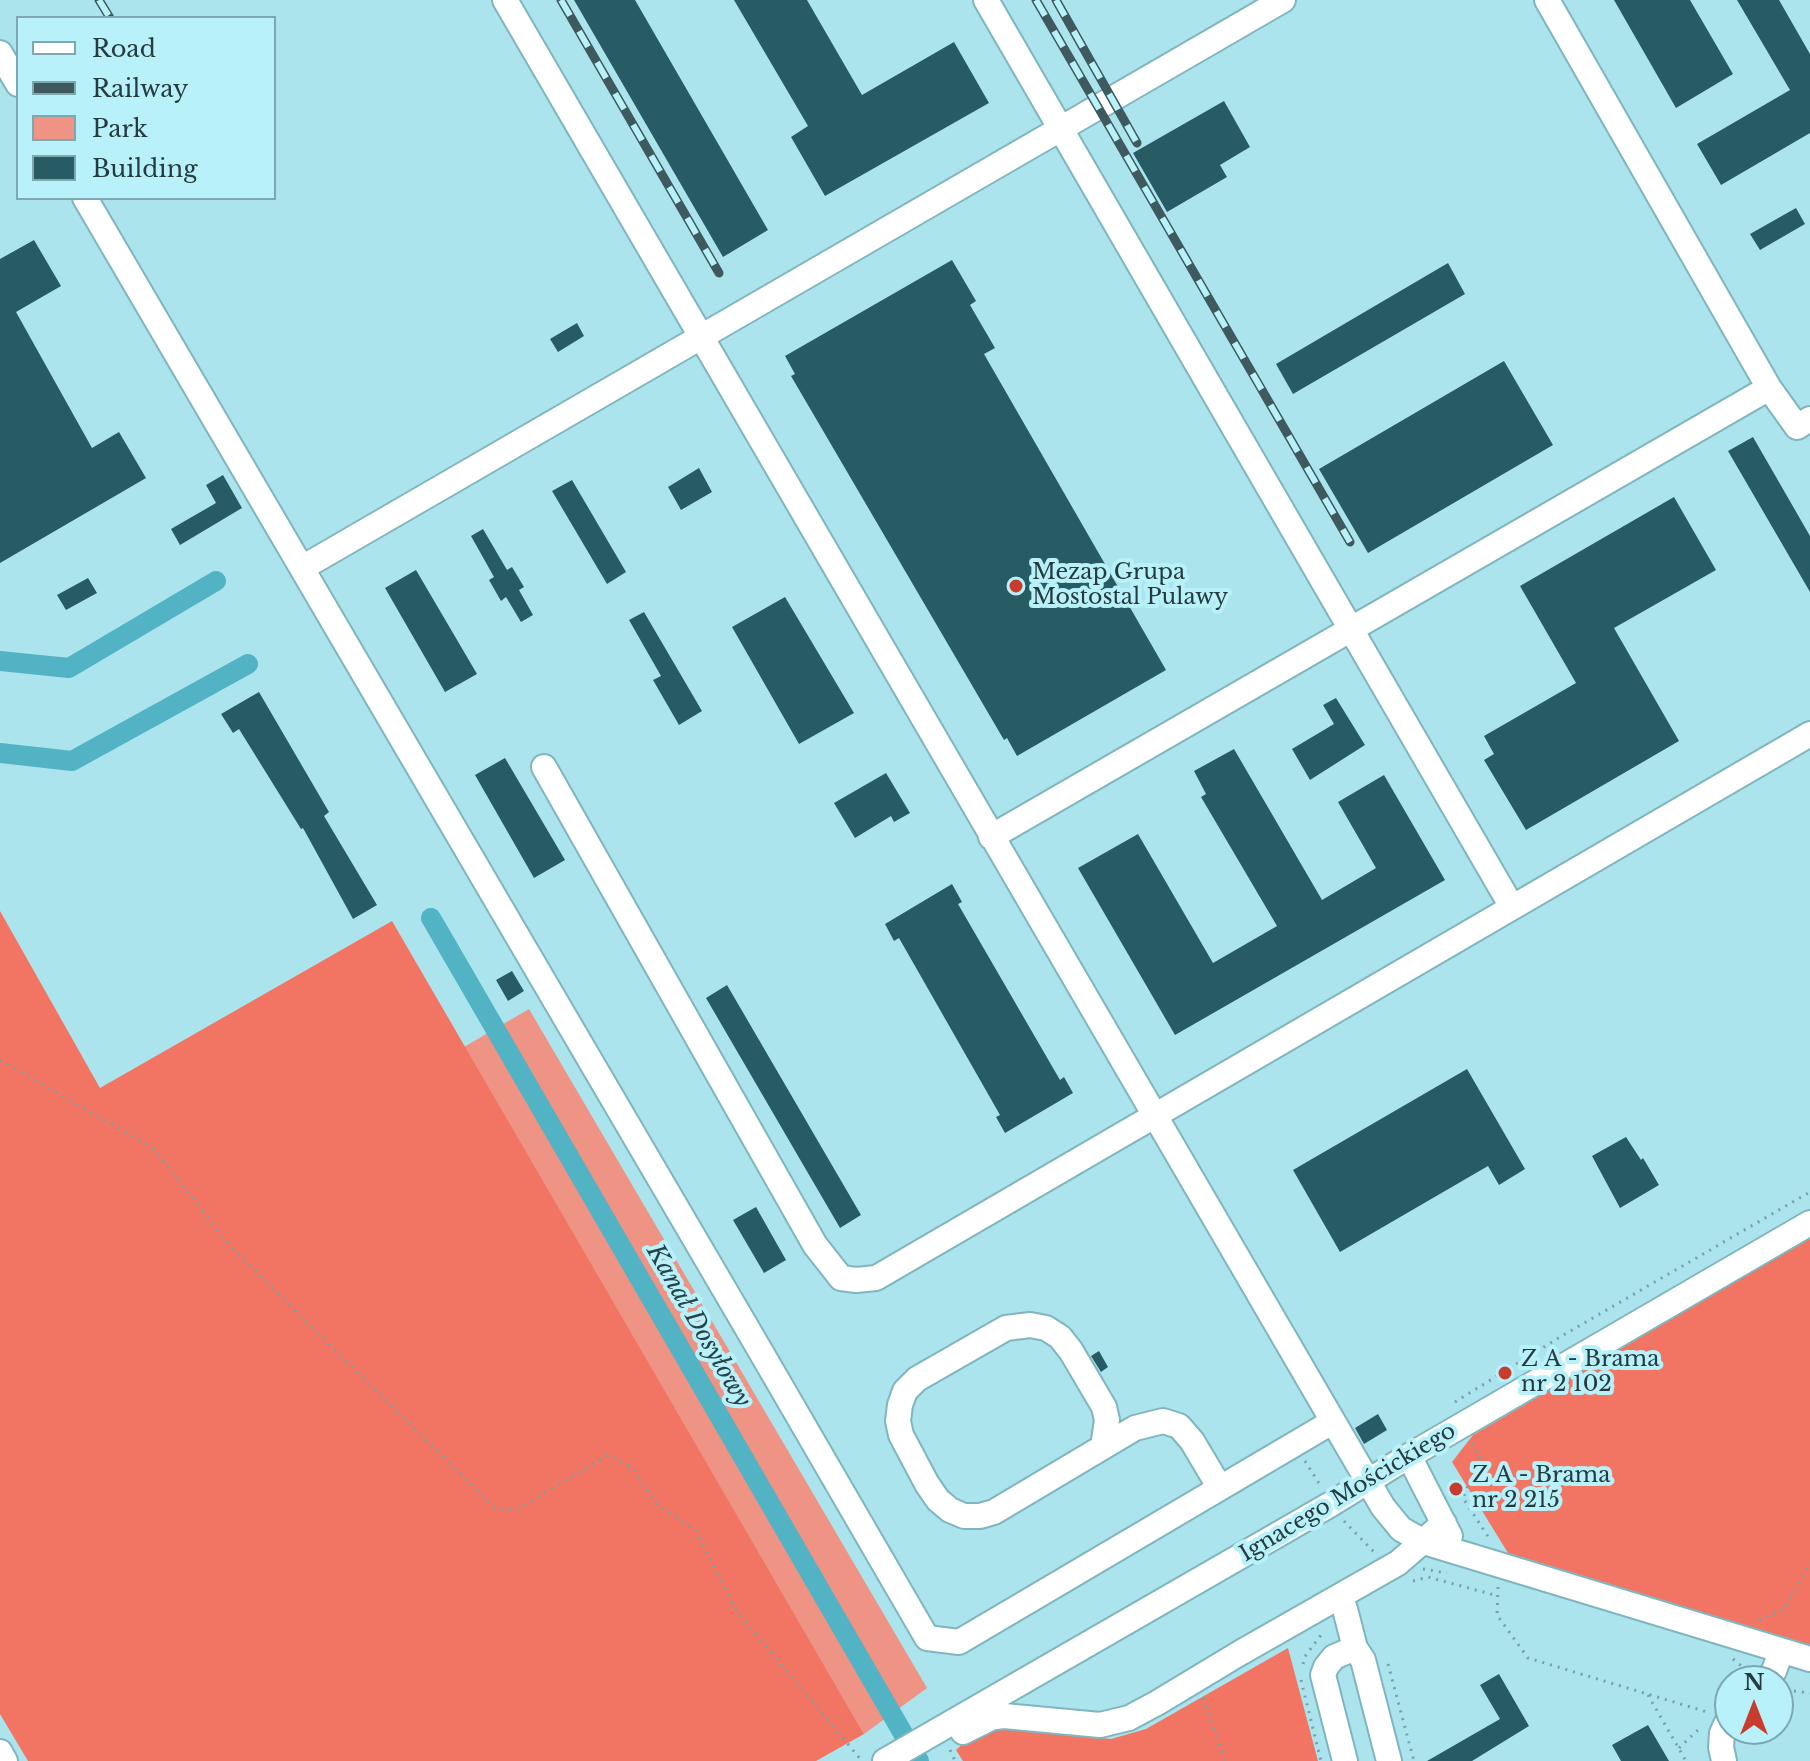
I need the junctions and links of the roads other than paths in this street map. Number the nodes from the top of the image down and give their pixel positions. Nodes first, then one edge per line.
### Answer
1 (505, 0) edge
2 (986, 0) edge
3 (1283, 0) edge
4 (1547, 0) edge
5 (0, 53) edge
6 (16, 81) edge
7 (1061, 128) junction
8 (86, 200) edge
9 (702, 337) junction
10 (1769, 388) junction
11 (1810, 419) edge
12 (302, 568) junction
13 (1352, 628) junction
14 (1810, 734) edge
15 (544, 767) dead end
16 (991, 837) junction
17 (1512, 907) junction
18 (1154, 1116) junction
19 (1810, 1223) edge
20 (1332, 1422) junction
21 (1103, 1447) junction
22 (1409, 1456) junction
23 (1368, 1483) junction
24 (1220, 1488) junction
25 (1444, 1523) junction
26 (1424, 1542) junction
27 (1459, 1553) junction
28 (1340, 1597) junction
29 (1355, 1648) junction
30 (1781, 1651) junction
31 (1810, 1659) edge
32 (1776, 1665) edge
33 (1041, 1671) junction
34 (1046, 1720) junction
35 (938, 1738) junction
36 (0, 1752) edge
37 (5, 1761) edge
38 (885, 1761) edge
39 (913, 1761) edge
40 (1345, 1761) edge
41 (1389, 1761) edge

1 - 9 street
2 - 7 street
3 - 7 street
4 - 10 street
5 - 6 street
7 - 9 street
7 - 13 street
8 - 12 street
9 - 12 street
9 - 16 street
10 - 11 street
10 - 13 street
12 - 24 street
13 - 16 street
13 - 17 street
14 - 17 street
15 - 18 street
16 - 18 street
17 - 18 street
18 - 20 street
19 - 22 street, Ignacego Mościckiego
20 - 23 street
20 - 24 street
21 - 21 street
21 - 24 street
22 - 23 street, Ignacego Mościckiego
22 - 25 street
23 - 26 street
23 - 33 street, Ignacego Mościckiego
25 - 26 street, Ignacego Mościckiego
25 - 27 street
26 - 27 street
26 - 28 street, Ignacego Mościckiego
27 - 30 street
28 - 29 street
28 - 34 street, Ignacego Mościckiego
29 - 40 street
29 - 41 street
30 - 31 street
30 - 32 street
33 - 34 street
33 - 35 street, Ignacego Mościckiego
34 - 35 street, Ignacego Mościckiego
35 - 38 street, Ignacego Mościckiego
35 - 39 street, Ignacego Mościckiego
36 - 37 street

